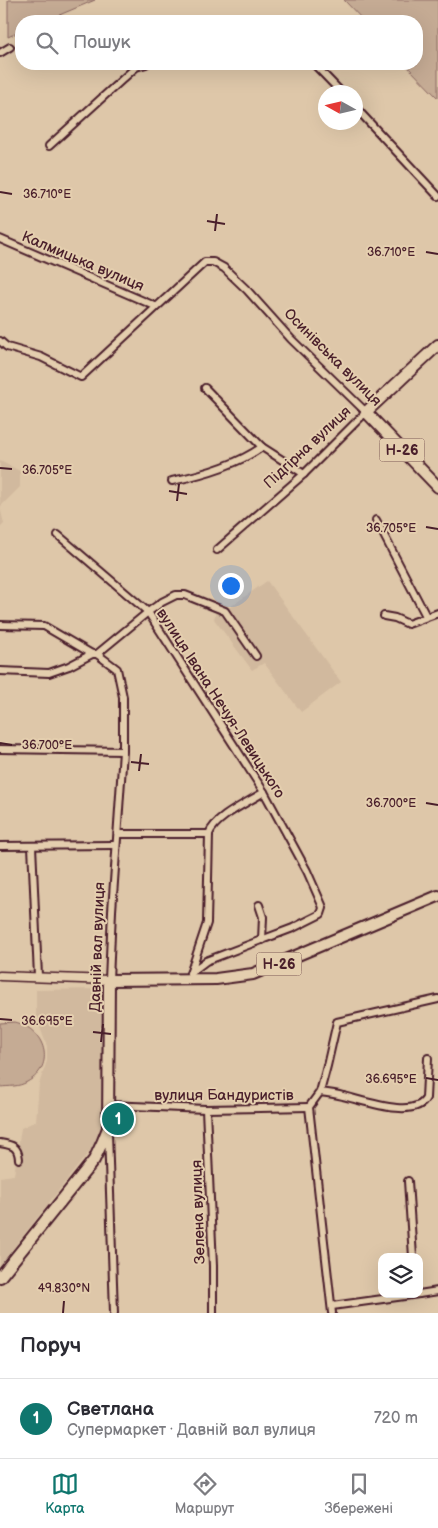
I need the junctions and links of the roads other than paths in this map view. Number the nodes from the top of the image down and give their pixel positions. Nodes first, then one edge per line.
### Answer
1 (10, 47) dead end
2 (0, 53) edge
3 (133, 70) edge
4 (320, 70) edge
5 (334, 85) edge
6 (363, 116) edge
7 (49, 146) dead end
8 (438, 196) edge
9 (0, 239) edge
10 (155, 306) junction
11 (0, 341) edge
12 (438, 345) edge
13 (205, 388) dead end
14 (366, 412) junction
15 (262, 447) junction
16 (304, 474) junction
17 (172, 481) dead end
18 (438, 487) edge
19 (376, 520) dead end
20 (58, 535) dead end
21 (217, 550) dead end
22 (148, 612) junction
23 (438, 613) edge
24 (384, 616) dead end
25 (426, 616) junction
26 (0, 625) edge
27 (95, 654) junction
28 (256, 656) dead end
29 (0, 671) edge
30 (0, 750) edge
31 (122, 751) junction
32 (264, 792) junction
33 (118, 834) junction
34 (209, 834) junction
35 (116, 845) junction
36 (0, 846) edge
37 (32, 846) junction
38 (438, 896) edge
39 (259, 905) dead end
40 (262, 940) junction
41 (0, 976) edge
42 (38, 976) junction
43 (189, 976) junction
44 (109, 980) junction
45 (438, 999) edge
46 (428, 1058) dead end
47 (320, 1092) junction
48 (108, 1105) junction
49 (309, 1107) junction
50 (206, 1109) junction
51 (108, 1128) junction
52 (0, 1143) edge
53 (19, 1159) dead end
54 (408, 1181) dead end
55 (413, 1253) edge
56 (0, 1277) edge
57 (438, 1291) edge
58 (423, 1293) edge
59 (396, 1298) edge
60 (332, 1310) edge
61 (114, 1313) edge
62 (213, 1313) edge

1 - 2 street
3 - 7 street
4 - 5 street
6 - 8 street
9 - 10 street, Калмицька вулиця
10 - 11 street
10 - 14 street, Осинівська вулиця
12 - 14 main road, Підгірна вулиця
13 - 15 street
14 - 16 street, Підгірна вулиця
14 - 18 main road, Осинівська вулиця / Н-26
15 - 16 street
15 - 17 street
16 - 21 street, Підгірна вулиця
19 - 25 street
20 - 22 street, вулиця Івана Нечуя-Левицького
22 - 27 street
22 - 28 street
22 - 32 street, вулиця Івана Нечуя-Левицького
23 - 25 street
24 - 25 street
26 - 27 street, Давній вал вулиця
27 - 29 street
27 - 31 street, Давній вал вулиця
30 - 31 street
31 - 33 street, Давній вал вулиця
32 - 34 street
32 - 40 street, вулиця Івана Нечуя-Левицького
33 - 34 street
33 - 35 street, Давній вал вулиця
34 - 43 street
35 - 37 street
35 - 44 street, Давній вал вулиця
36 - 37 street
37 - 42 street
38 - 43 main road, Н-26
39 - 40 street
40 - 43 street
41 - 42 street
42 - 44 street
43 - 44 main road, Н-26
44 - 48 main road, Давній вал вулиця
45 - 47 street
46 - 47 street
47 - 49 street
48 - 50 street, вулиця Бандуристів
48 - 51 main road, Давній вал вулиця
49 - 50 street, вулиця Бандуристів
49 - 60 street
50 - 62 street, Зелена вулиця
51 - 56 main road
51 - 61 street, Давній вал вулиця
52 - 53 street
54 - 55 street
57 - 58 street
59 - 60 street

